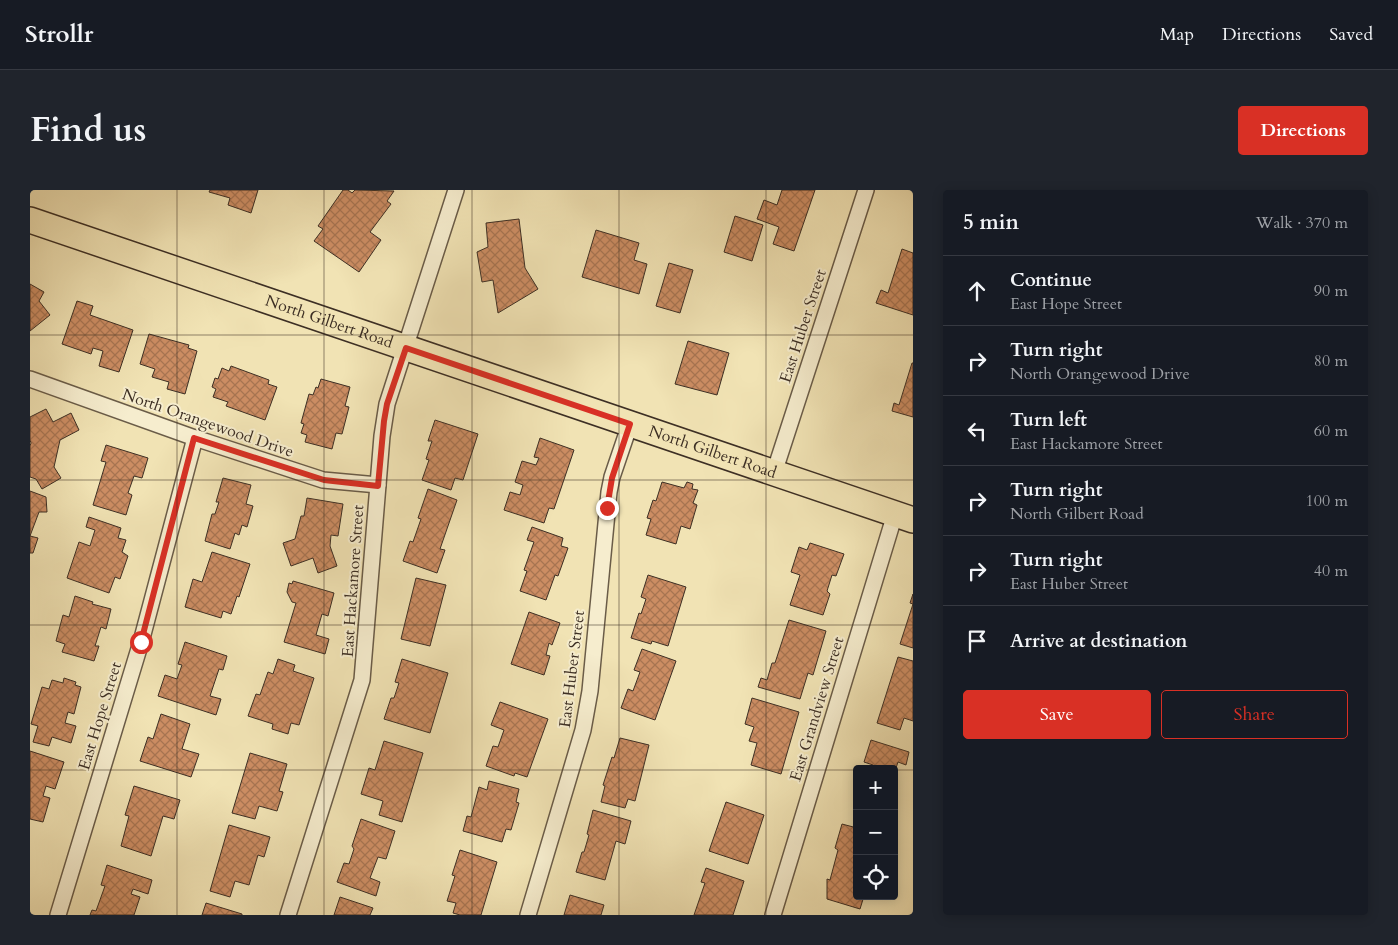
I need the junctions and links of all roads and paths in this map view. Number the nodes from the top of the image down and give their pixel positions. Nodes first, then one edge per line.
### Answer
1 (456, 190) edge
2 (866, 190) edge
3 (30, 220) edge
4 (406, 348) junction
5 (30, 379) edge
6 (630, 424) junction
7 (194, 438) junction
8 (774, 473) junction
9 (378, 486) junction
10 (904, 517) edge
11 (58, 915) edge
12 (288, 915) edge
13 (528, 915) edge
14 (773, 915) edge

1 - 4 street, East Hackamore Street
2 - 8 street, East Huber Street
3 - 4 main road, North Gilbert Road
4 - 6 main road, North Gilbert Road
4 - 9 street, East Hackamore Street
5 - 7 street, North Orangewood Drive
6 - 8 main road, North Gilbert Road
6 - 13 street, East Huber Street
7 - 9 street, North Orangewood Drive
7 - 11 street, East Hope Street
8 - 10 main road, North Gilbert Road
9 - 12 street, East Hackamore Street
10 - 14 street, East Grandview Street

